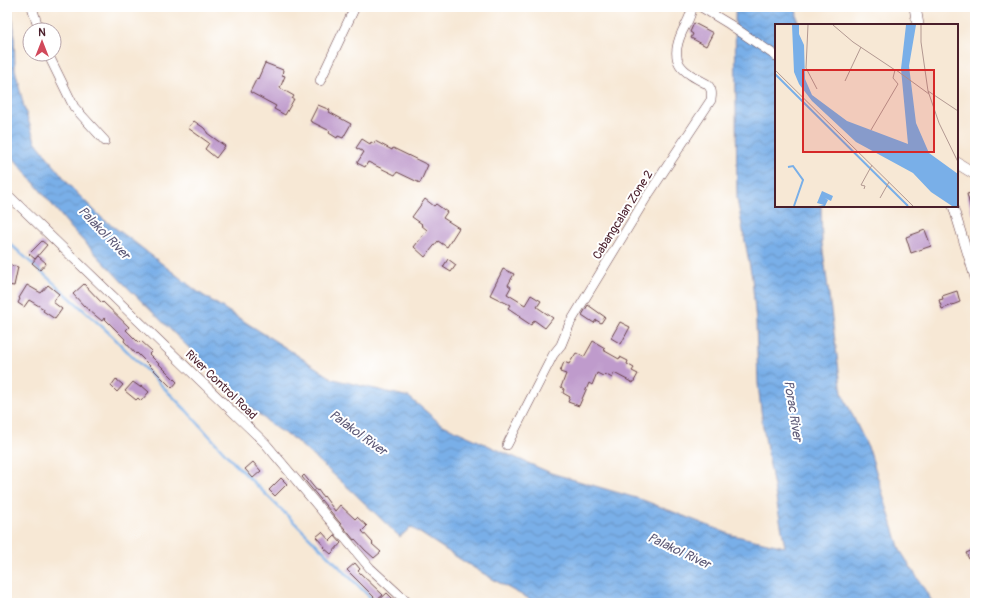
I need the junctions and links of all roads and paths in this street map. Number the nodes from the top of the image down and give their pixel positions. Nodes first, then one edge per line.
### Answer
1 (32, 7) edge
2 (356, 7) edge
3 (692, 7) edge
4 (701, 7) edge
5 (915, 7) edge
6 (37, 22) edge
7 (918, 24) edge
8 (775, 55) edge
9 (52, 62) edge
10 (320, 81) dead end
11 (105, 141) dead end
12 (958, 164) edge
13 (975, 174) edge
14 (7, 194) edge
15 (953, 207) edge
16 (975, 278) edge
17 (506, 445) dead end
18 (408, 603) edge

1 - 6 street
2 - 10 street
3 - 17 street, Cabangcalan Zone 2
4 - 8 street
5 - 7 street
9 - 11 street
12 - 13 street
14 - 18 street, River Control Road
15 - 16 street

